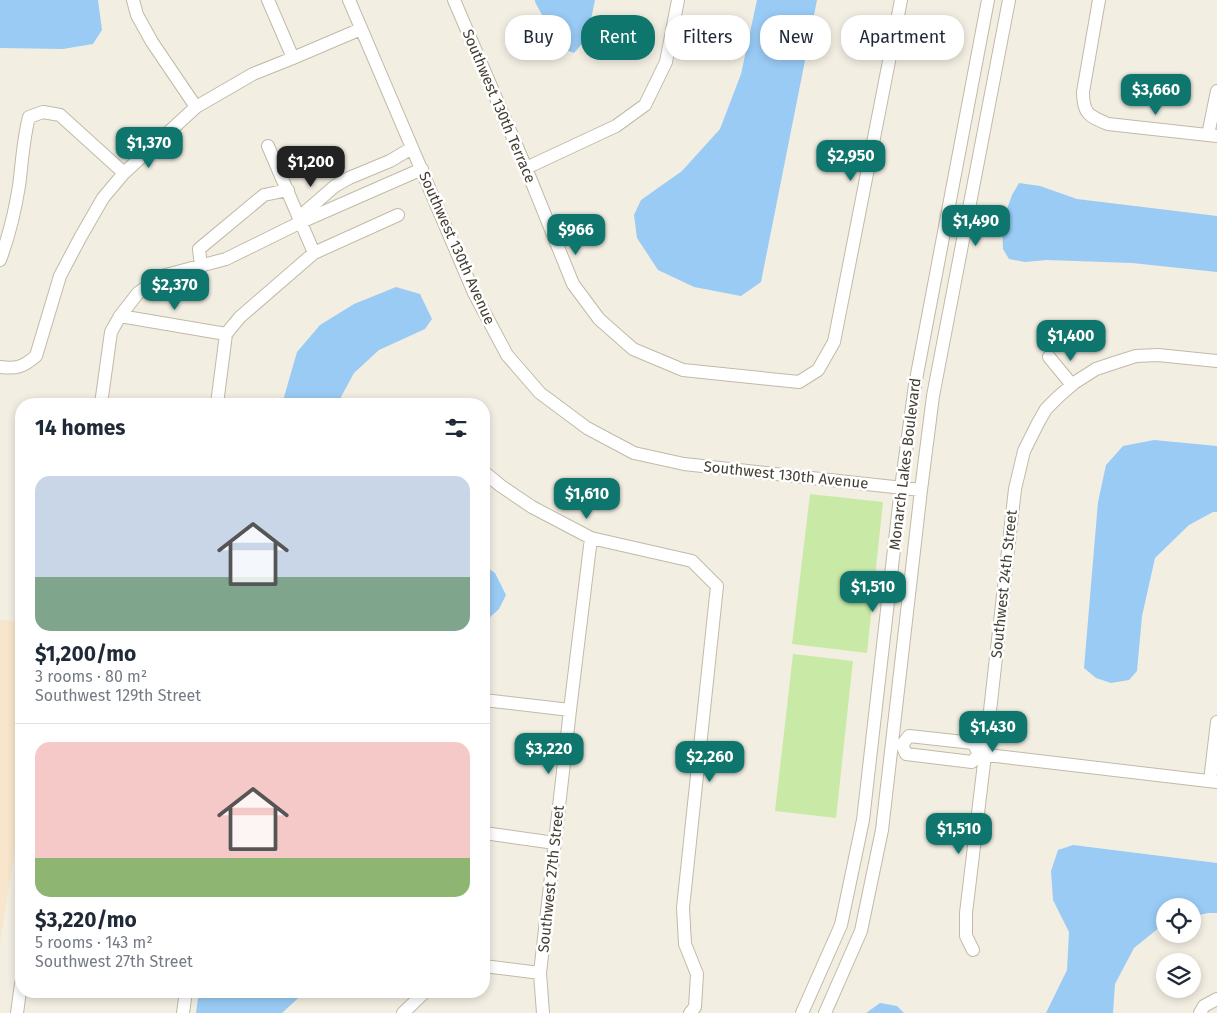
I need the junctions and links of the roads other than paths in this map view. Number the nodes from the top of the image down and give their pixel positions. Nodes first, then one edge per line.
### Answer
1 (133, 0) edge
2 (268, 0) edge
3 (349, 0) edge
4 (454, 0) edge
5 (678, 0) edge
6 (901, 0) edge
7 (988, 0) edge
8 (1009, 0) edge
9 (1099, 0) edge
10 (361, 28) junction
11 (293, 58) junction
12 (1217, 91) edge
13 (196, 107) junction
14 (1213, 136) edge
15 (268, 146) dead end
16 (412, 148) junction
17 (373, 168) junction
18 (526, 168) junction
19 (422, 169) junction
20 (124, 173) junction
21 (349, 178) junction
22 (381, 187) junction
23 (288, 190) junction
24 (357, 198) junction
25 (398, 215) dead end
26 (301, 222) junction
27 (314, 253) junction
28 (0, 260) edge
29 (201, 266) junction
30 (120, 316) junction
31 (226, 334) junction
32 (1049, 356) dead end
33 (1217, 361) edge
34 (0, 367) edge
35 (1072, 384) junction
36 (102, 398) edge
37 (218, 398) edge
38 (490, 477) edge
39 (901, 488) junction
40 (921, 490) junction
41 (591, 538) junction
42 (490, 701) edge
43 (570, 710) junction
44 (1217, 722) edge
45 (897, 745) junction
46 (982, 754) junction
47 (1214, 781) edge
48 (490, 834) edge
49 (555, 843) junction
50 (972, 950) dead end
51 (490, 967) edge
52 (540, 973) junction
53 (19, 998) edge
54 (185, 998) edge
55 (418, 998) edge
56 (1217, 1000) edge
57 (1202, 1009) edge
58 (17, 1013) edge
59 (183, 1013) edge
60 (402, 1013) edge
61 (543, 1013) edge
62 (690, 1013) edge
63 (802, 1013) edge
64 (824, 1013) edge

1 - 13 street
2 - 11 street
3 - 10 street, Southwest 130th Avenue
4 - 18 street, Southwest 130th Terrace
5 - 18 street
6 - 18 street, Southwest 130th Terrace
7 - 39 street, Monarch Lakes Boulevard
8 - 40 street, Monarch Lakes Boulevard
9 - 14 street
10 - 11 street
10 - 16 street, Southwest 130th Avenue
11 - 13 street
12 - 14 street
13 - 20 street
15 - 23 street
16 - 17 street
16 - 19 street, Southwest 130th Avenue
17 - 21 street
17 - 22 street
19 - 22 street
19 - 39 street, Southwest 130th Avenue
20 - 28 street
20 - 34 street
21 - 24 street
21 - 26 street
22 - 24 street
23 - 26 street
23 - 29 street
24 - 26 street
25 - 27 street
26 - 27 street
26 - 29 street
27 - 31 street
29 - 30 street
30 - 31 street
30 - 36 street
31 - 37 street
32 - 35 street
33 - 35 street, Southwest 24th Street
35 - 46 street, Southwest 24th Street
38 - 41 street
39 - 40 street, Southwest 130th Avenue
39 - 63 street, Monarch Lakes Boulevard
40 - 45 street, Monarch Lakes Boulevard
41 - 43 street, Southwest 27th Street
41 - 62 street
42 - 43 street
43 - 49 street, Southwest 27th Street
44 - 47 street
45 - 46 street
45 - 46 street
45 - 64 street, Monarch Lakes Boulevard
46 - 47 street
46 - 50 street, Southwest 24th Street
48 - 49 street
49 - 52 street, Southwest 27th Street
51 - 52 street
52 - 61 street, Southwest 27th Street
53 - 58 street
54 - 59 street
55 - 60 street
56 - 57 street

